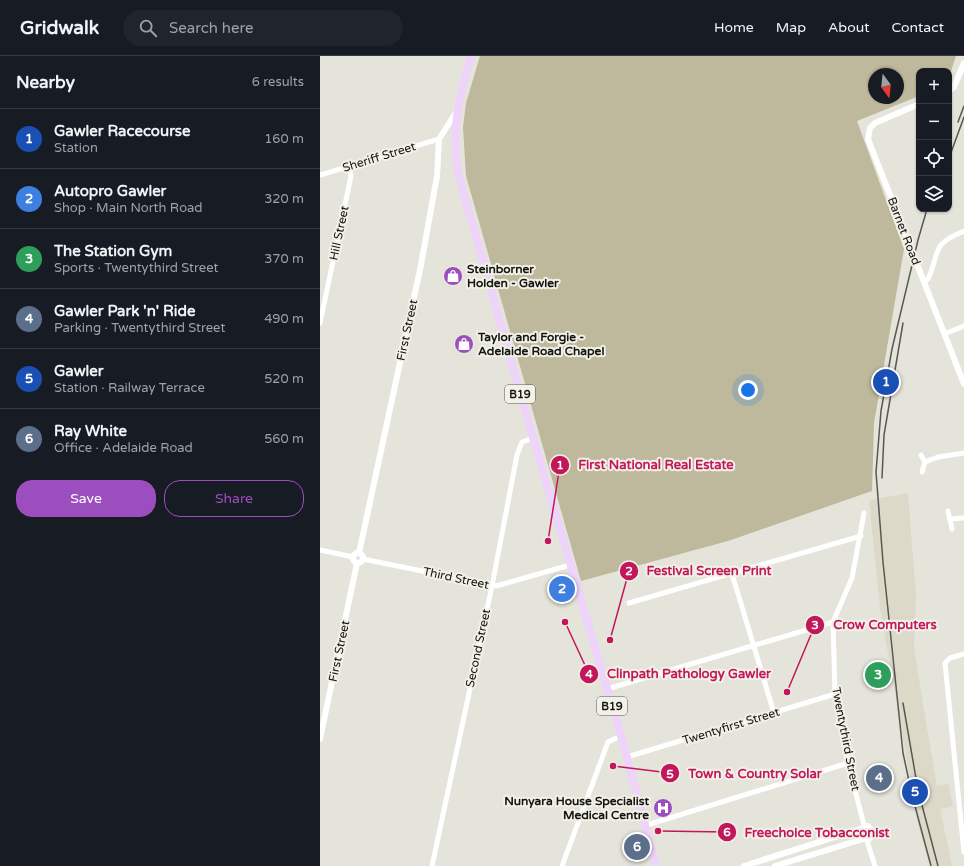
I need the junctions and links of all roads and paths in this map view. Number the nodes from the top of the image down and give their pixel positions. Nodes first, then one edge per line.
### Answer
1 (472, 56) edge
2 (964, 63) edge
3 (952, 89) edge
4 (916, 105) edge
5 (457, 111) junction
6 (439, 139) junction
7 (349, 166) junction
8 (320, 175) edge
9 (964, 231) edge
10 (924, 281) junction
11 (320, 323) edge
12 (964, 326) edge
13 (944, 334) junction
14 (964, 384) edge
15 (533, 438) junction
16 (964, 453) edge
17 (920, 455) dead end
18 (925, 462) junction
19 (922, 472) dead end
20 (948, 511) dead end
21 (864, 513) dead end
22 (964, 518) edge
23 (950, 519) junction
24 (952, 528) dead end
25 (861, 536) junction
26 (320, 550) edge
27 (359, 553) junction
28 (353, 557) junction
29 (363, 559) junction
30 (357, 563) junction
31 (570, 565) junction
32 (732, 574) junction
33 (492, 586) junction
34 (630, 603) dead end
35 (833, 622) junction
36 (754, 646) junction
37 (964, 654) edge
38 (607, 689) junction
39 (835, 694) junction
40 (774, 712) junction
41 (621, 736) junction
42 (320, 739) edge
43 (627, 757) junction
44 (848, 763) junction
45 (647, 825) junction
46 (862, 827) junction
47 (865, 840) junction
48 (964, 852) edge
49 (432, 866) edge
50 (562, 866) edge
51 (656, 866) edge
52 (661, 866) edge
53 (744, 866) edge
54 (775, 866) edge
55 (875, 866) edge

1 - 5 main road, B19
2 - 3 street
4 - 10 street, Barnet Road
5 - 6 street, First Street
5 - 15 main road, B19
6 - 7 street, Sheriff Street
6 - 27 street, First Street
7 - 8 street, Sheriff Street
7 - 11 street, Hill Street
9 - 10 street
10 - 13 street, Barnet Road
12 - 13 street
13 - 14 street, Barnet Road
15 - 31 main road, B19
15 - 33 street, Second Street
16 - 18 street
17 - 18 street
18 - 19 street
20 - 23 street
21 - 25 street, Twentythird Street
22 - 23 street
23 - 24 street
25 - 32 street
25 - 35 street, Twentythird Street
26 - 28 street
27 - 28 street
27 - 29 street
28 - 30 street
29 - 30 street
29 - 33 street, Third Street
30 - 42 street, First Street
31 - 33 street, Third Street
31 - 38 main road, B19
32 - 34 street
32 - 36 street
33 - 49 street, Second Street
35 - 36 street
35 - 39 street, Twentythird Street
36 - 38 street
36 - 40 street
37 - 48 street
38 - 41 main road, B19
39 - 40 street, Twentyfirst Street
39 - 44 street, Twentythird Street
40 - 43 street, Twentyfirst Street
41 - 43 main road, B19
41 - 50 street
43 - 45 main road, B19
44 - 45 street
44 - 46 street, Twentythird Street
45 - 51 main road, B19
45 - 52 main road, B19
46 - 47 street
46 - 47 street
46 - 53 street
47 - 54 street
47 - 55 street

